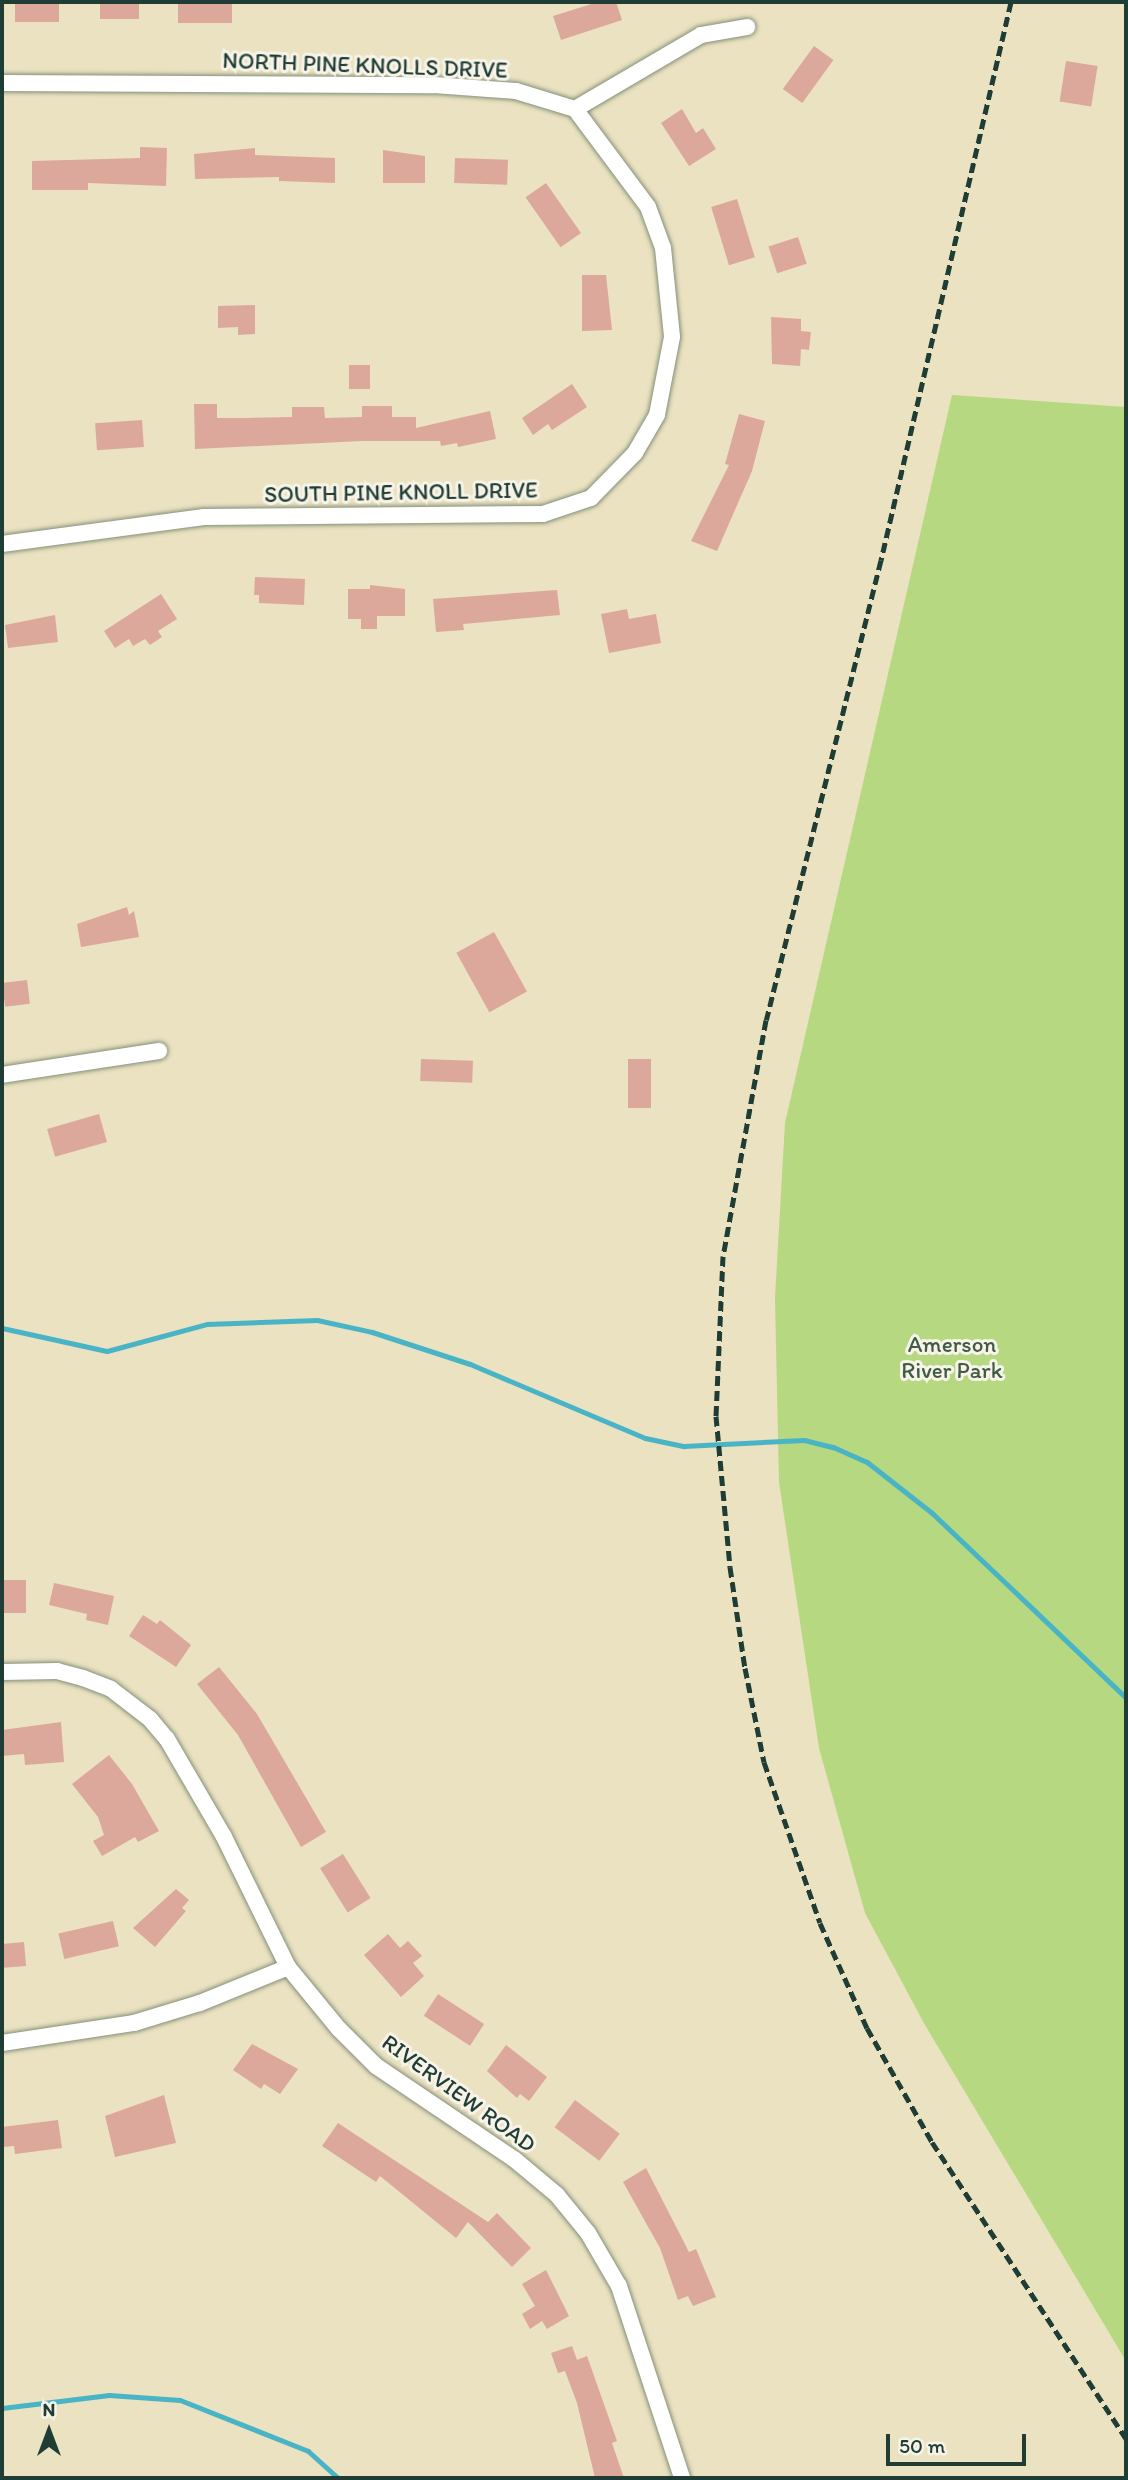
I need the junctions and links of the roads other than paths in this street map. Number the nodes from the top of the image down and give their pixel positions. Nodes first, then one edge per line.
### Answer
1 (747, 27) dead end
2 (2, 83) edge
3 (575, 109) junction
4 (2, 544) edge
5 (159, 1051) dead end
6 (2, 1075) edge
7 (2, 1672) edge
8 (288, 1967) junction
9 (2, 2043) edge
10 (682, 2478) edge

1 - 3 street
2 - 3 street, NORTH PINE KNOLLS DRIVE
3 - 4 street, SOUTH PINE KNOLL DRIVE
5 - 6 street
7 - 8 street, RIVERVIEW ROAD
8 - 9 street
8 - 10 street, RIVERVIEW ROAD

